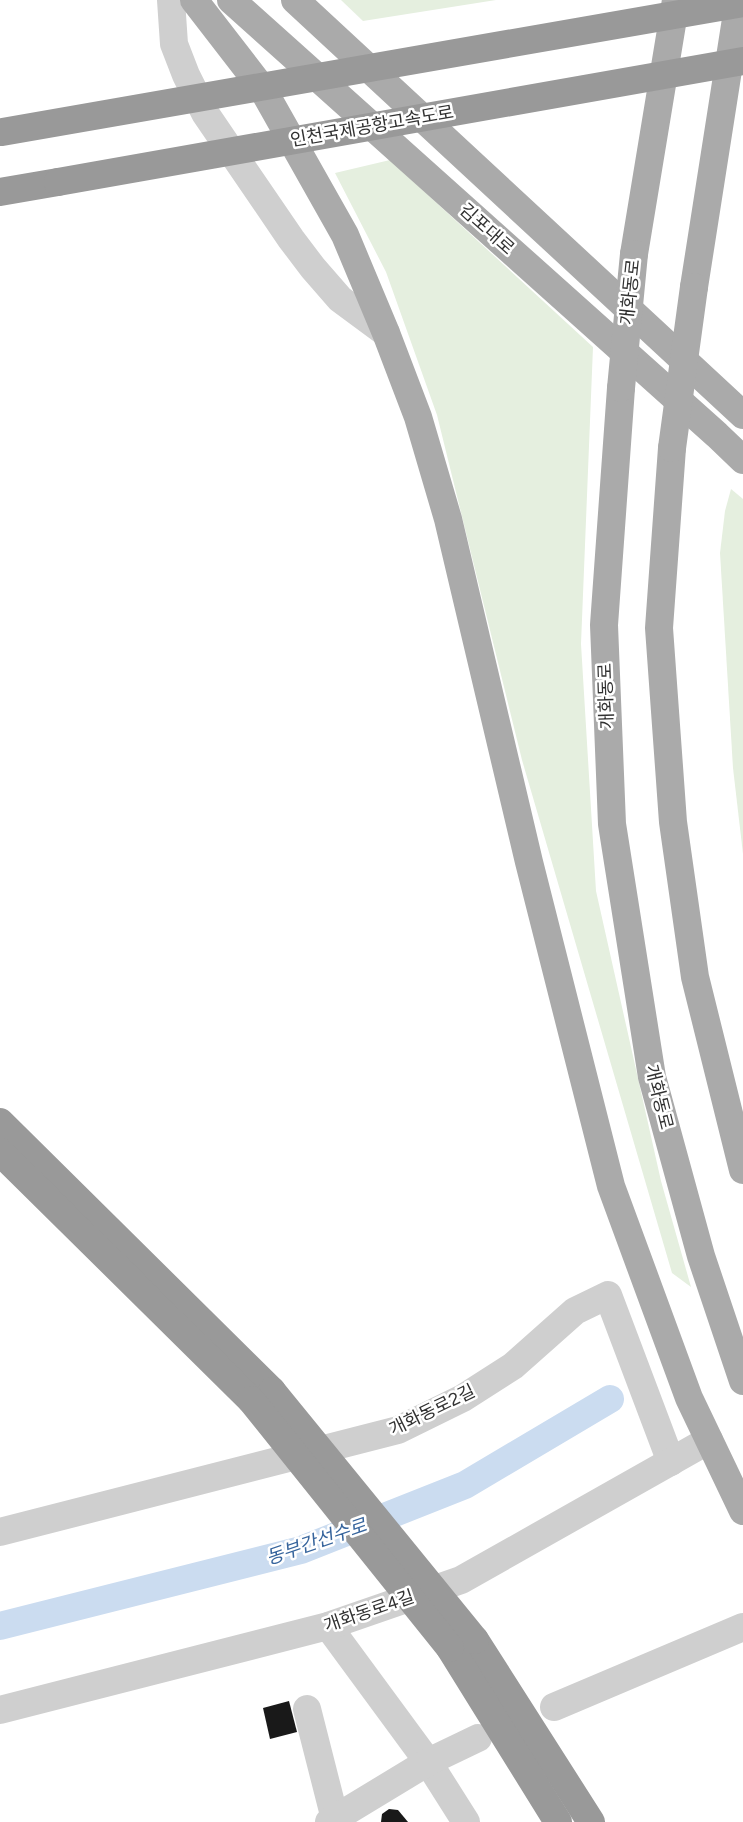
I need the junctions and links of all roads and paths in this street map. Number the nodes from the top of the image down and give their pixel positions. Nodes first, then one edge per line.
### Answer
1 (171, 0) edge
2 (194, 0) edge
3 (230, 0) edge
4 (295, 0) edge
5 (676, 0) edge
6 (739, 0) edge
7 (743, 3) edge
8 (743, 60) edge
9 (1, 132) edge
10 (0, 192) edge
11 (386, 333) junction
12 (743, 415) edge
13 (743, 460) edge
14 (0, 1122) edge
15 (0, 1152) edge
16 (743, 1170) edge
17 (743, 1381) edge
18 (262, 1396) junction
19 (709, 1440) junction
20 (671, 1462) junction
21 (743, 1511) edge
22 (0, 1532) edge
23 (328, 1626) junction
24 (743, 1627) edge
25 (463, 1644) junction
26 (554, 1707) dead end
27 (307, 1709) dead end
28 (0, 1710) edge
29 (478, 1738) dead end
30 (428, 1762) junction
31 (332, 1820) edge
32 (466, 1822) edge
33 (558, 1822) edge
34 (591, 1822) edge

1 - 11 street
2 - 11 main road
3 - 13 main road, 김포대로
4 - 12 main road, 김포대로
5 - 17 main road, 개화동로, bridge
6 - 16 main road, bridge
7 - 9 highway, bridge
8 - 10 highway, 인천국제공항고속도로, bridge
11 - 19 main road
14 - 18 highway
15 - 18 highway
18 - 25 highway, bridge
19 - 20 street, 개화동로4길
19 - 21 main road
20 - 22 street, 개화동로2길
20 - 23 street, 개화동로4길
23 - 28 street, 개화동로4길
23 - 30 street
24 - 26 street
25 - 33 highway
25 - 34 highway
27 - 31 street
29 - 30 street
30 - 31 street
30 - 32 street

